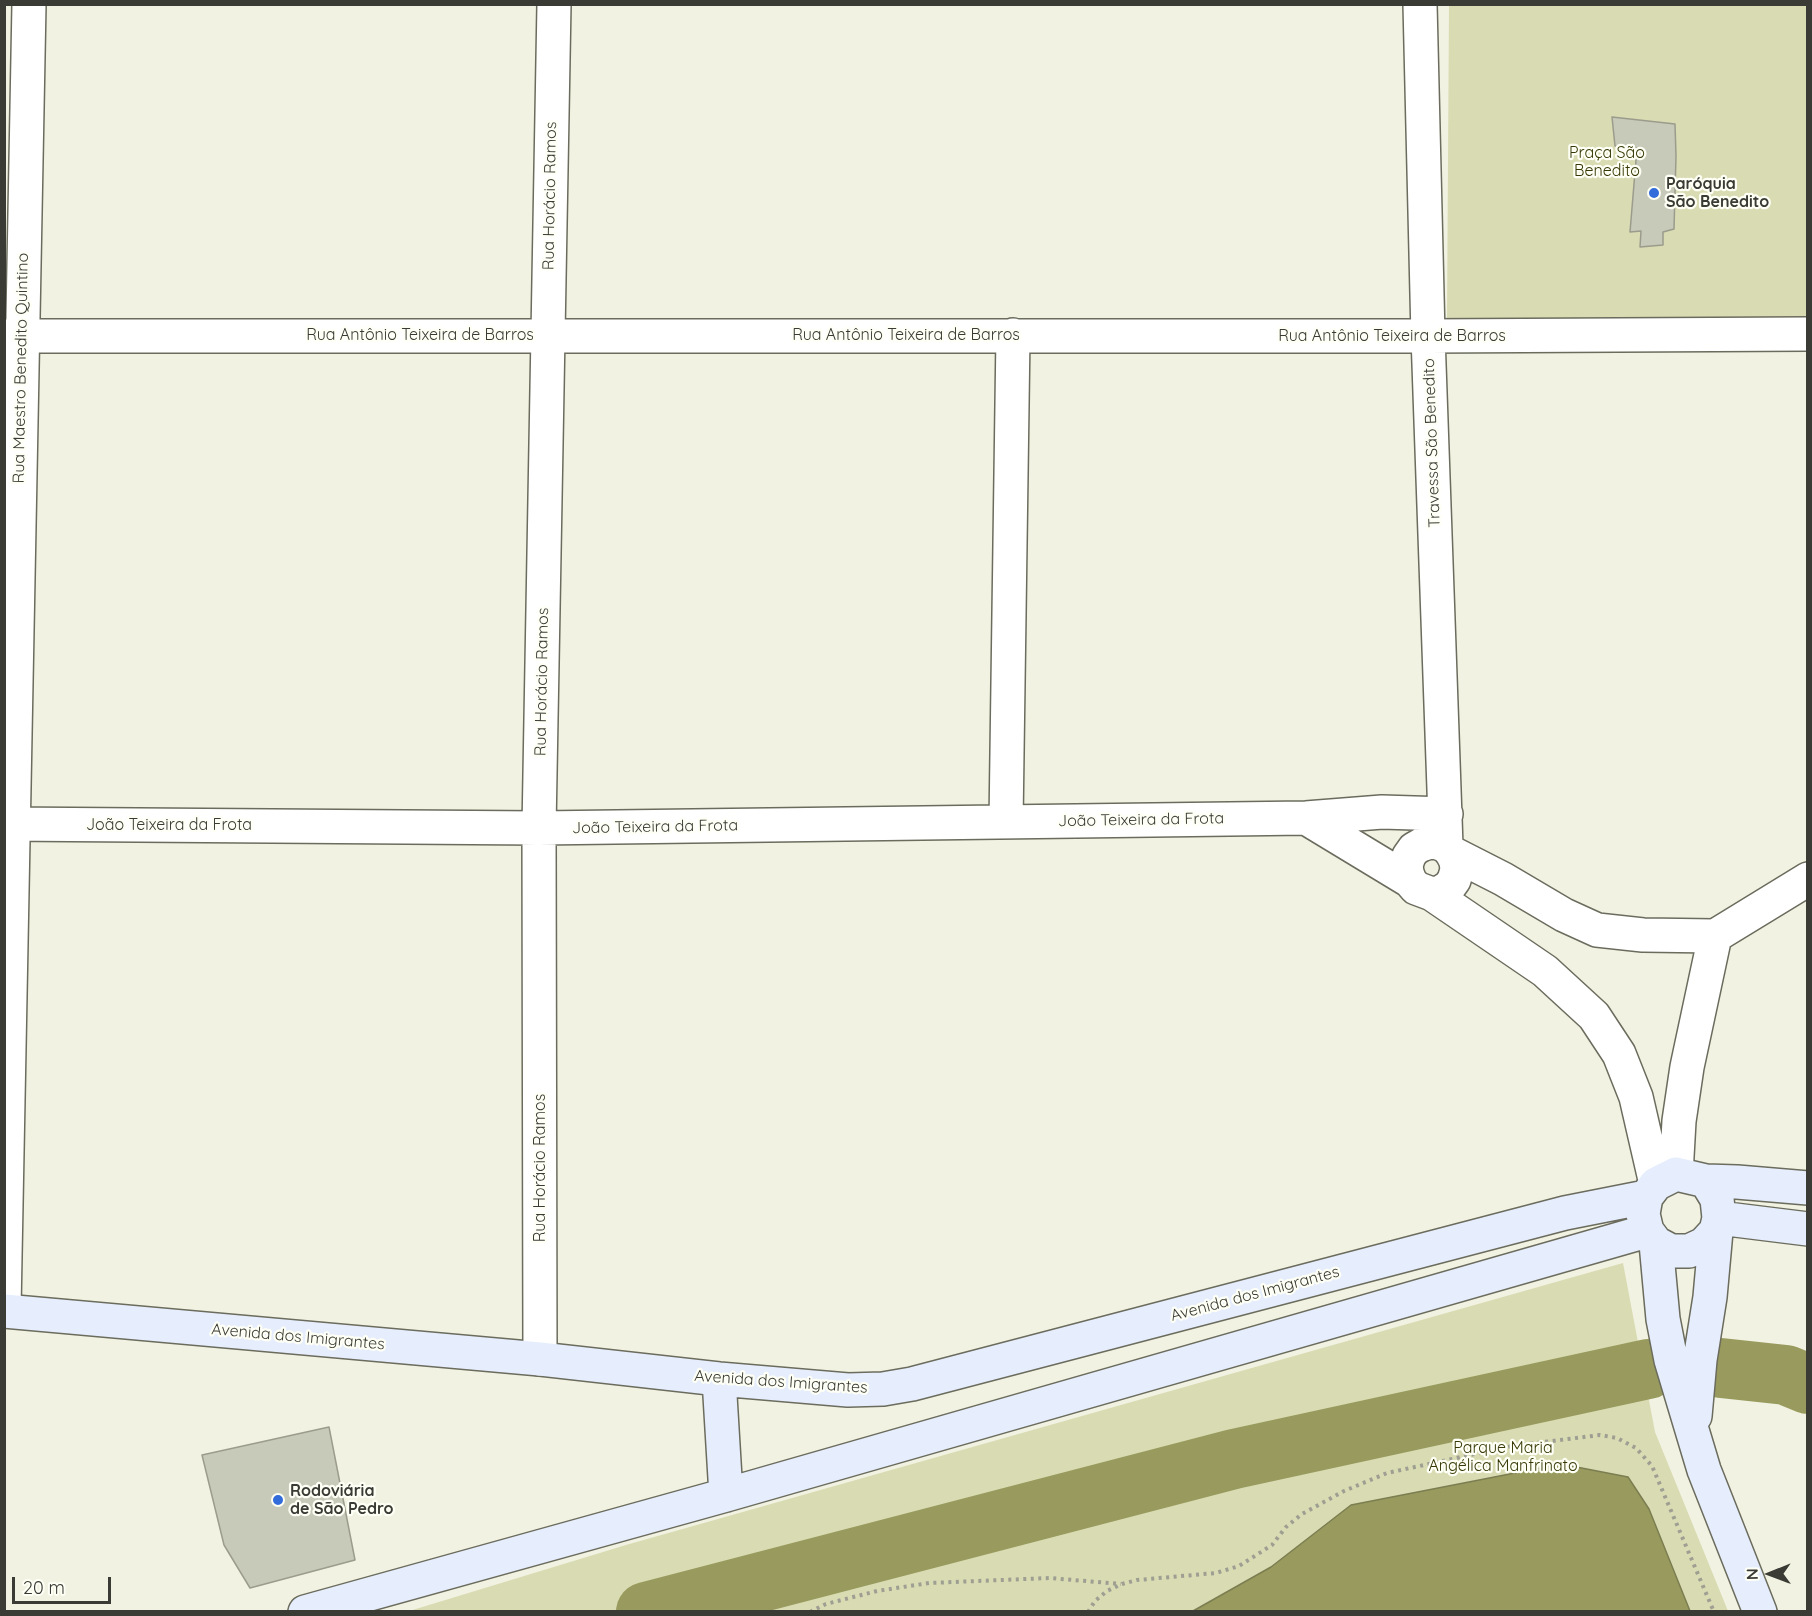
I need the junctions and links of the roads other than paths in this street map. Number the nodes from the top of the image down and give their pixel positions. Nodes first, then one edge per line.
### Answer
1 (29, 4) edge
2 (554, 4) edge
3 (1420, 4) edge
4 (1808, 334) edge
5 (548, 335) junction
6 (1013, 335) junction
7 (13, 336) edge
8 (1428, 336) junction
9 (1446, 814) junction
10 (1306, 818) junction
11 (1006, 822) junction
12 (8, 824) edge
13 (539, 828) junction
14 (1449, 849) junction
15 (1808, 879) edge
16 (1421, 888) junction
17 (1715, 936) junction
18 (1671, 1184) junction
19 (1808, 1188) edge
20 (1718, 1224) junction
21 (1808, 1229) edge
22 (1651, 1237) junction
23 (4, 1310) edge
24 (540, 1359) junction
25 (718, 1379) junction
26 (1693, 1433) junction
27 (726, 1495) junction
28 (305, 1611) edge
29 (1760, 1611) edge

1 - 7 street, Rua Maestro Benedito Quintino
2 - 5 street, Rua Horácio Ramos
3 - 8 street, Travessa São Benedito
4 - 8 street, Rua Antônio Teixeira de Barros
5 - 6 street, Rua Antônio Teixeira de Barros
5 - 7 street, Rua Antônio Teixeira de Barros
5 - 13 street, Rua Horácio Ramos
6 - 8 street, Rua Antônio Teixeira de Barros
6 - 11 street
7 - 12 street, Rua Maestro Benedito Quintino
8 - 9 street, Travessa São Benedito
9 - 10 street, João Teixeira da Frota
9 - 14 street, Travessa São Benedito
10 - 11 street, João Teixeira da Frota
10 - 16 street
11 - 13 street, João Teixeira da Frota
12 - 13 street, João Teixeira da Frota
12 - 23 street, Rua Maestro Benedito Quintino
13 - 24 street, Rua Horácio Ramos
14 - 16 street
14 - 16 street
14 - 17 street
15 - 17 street
16 - 18 street
17 - 18 street
18 - 19 main road, Avenida dos Imigrantes
18 - 20 main road
18 - 22 main road
18 - 25 main road, Avenida dos Imigrantes
20 - 21 main road
20 - 22 main road
20 - 26 main road
22 - 26 main road
22 - 27 main road
23 - 24 main road, Avenida dos Imigrantes
24 - 25 main road, Avenida dos Imigrantes
25 - 27 main road
26 - 29 main road
27 - 28 main road

